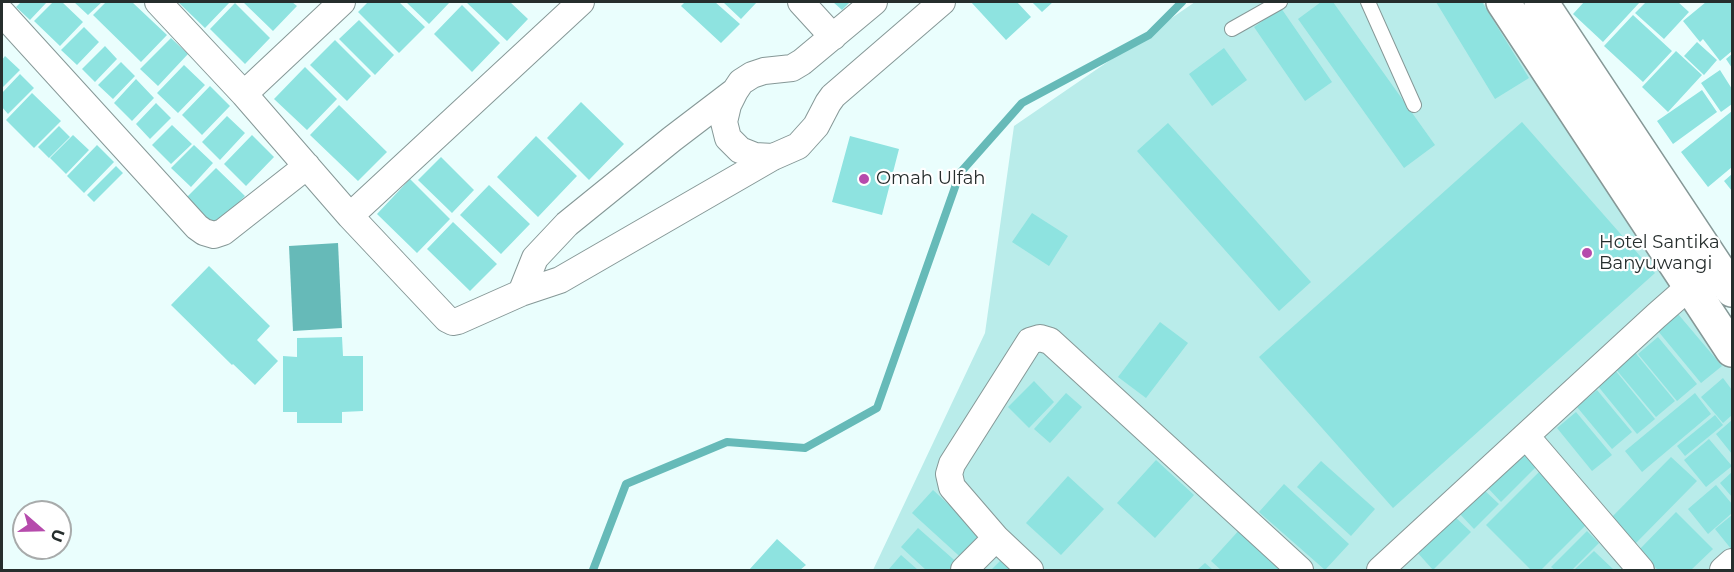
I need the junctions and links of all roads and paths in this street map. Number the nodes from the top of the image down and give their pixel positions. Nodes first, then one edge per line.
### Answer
1 (158, 2) edge
2 (342, 2) edge
3 (581, 2) edge
4 (801, 2) edge
5 (874, 2) edge
6 (942, 2) edge
7 (1280, 2) edge
8 (1368, 2) edge
9 (1503, 2) edge
10 (1541, 2) edge
11 (2, 13) edge
12 (1232, 29) dead end
13 (833, 37) junction
14 (735, 91) junction
15 (244, 94) junction
16 (1414, 105) dead end
17 (773, 158) junction
18 (307, 166) junction
19 (350, 216) junction
20 (1689, 287) junction
21 (1732, 290) edge
22 (521, 293) junction
23 (1732, 350) edge
24 (1526, 436) junction
25 (996, 538) junction
26 (1732, 562) edge
27 (964, 570) edge
28 (1030, 570) edge
29 (1300, 570) edge
30 (1380, 570) edge
31 (1641, 570) edge
32 (1723, 570) edge

1 - 15 street
2 - 15 street
3 - 19 street
4 - 13 street
5 - 13 street
6 - 17 street
7 - 12 lane
8 - 16 lane
9 - 20 highway
10 - 21 highway
11 - 18 street
13 - 14 street
14 - 17 street
14 - 22 street
15 - 18 street
17 - 22 street
18 - 19 street
19 - 22 street
20 - 23 highway
20 - 24 street
24 - 30 street
24 - 31 street
25 - 27 street
25 - 28 street
25 - 29 street
26 - 32 street

